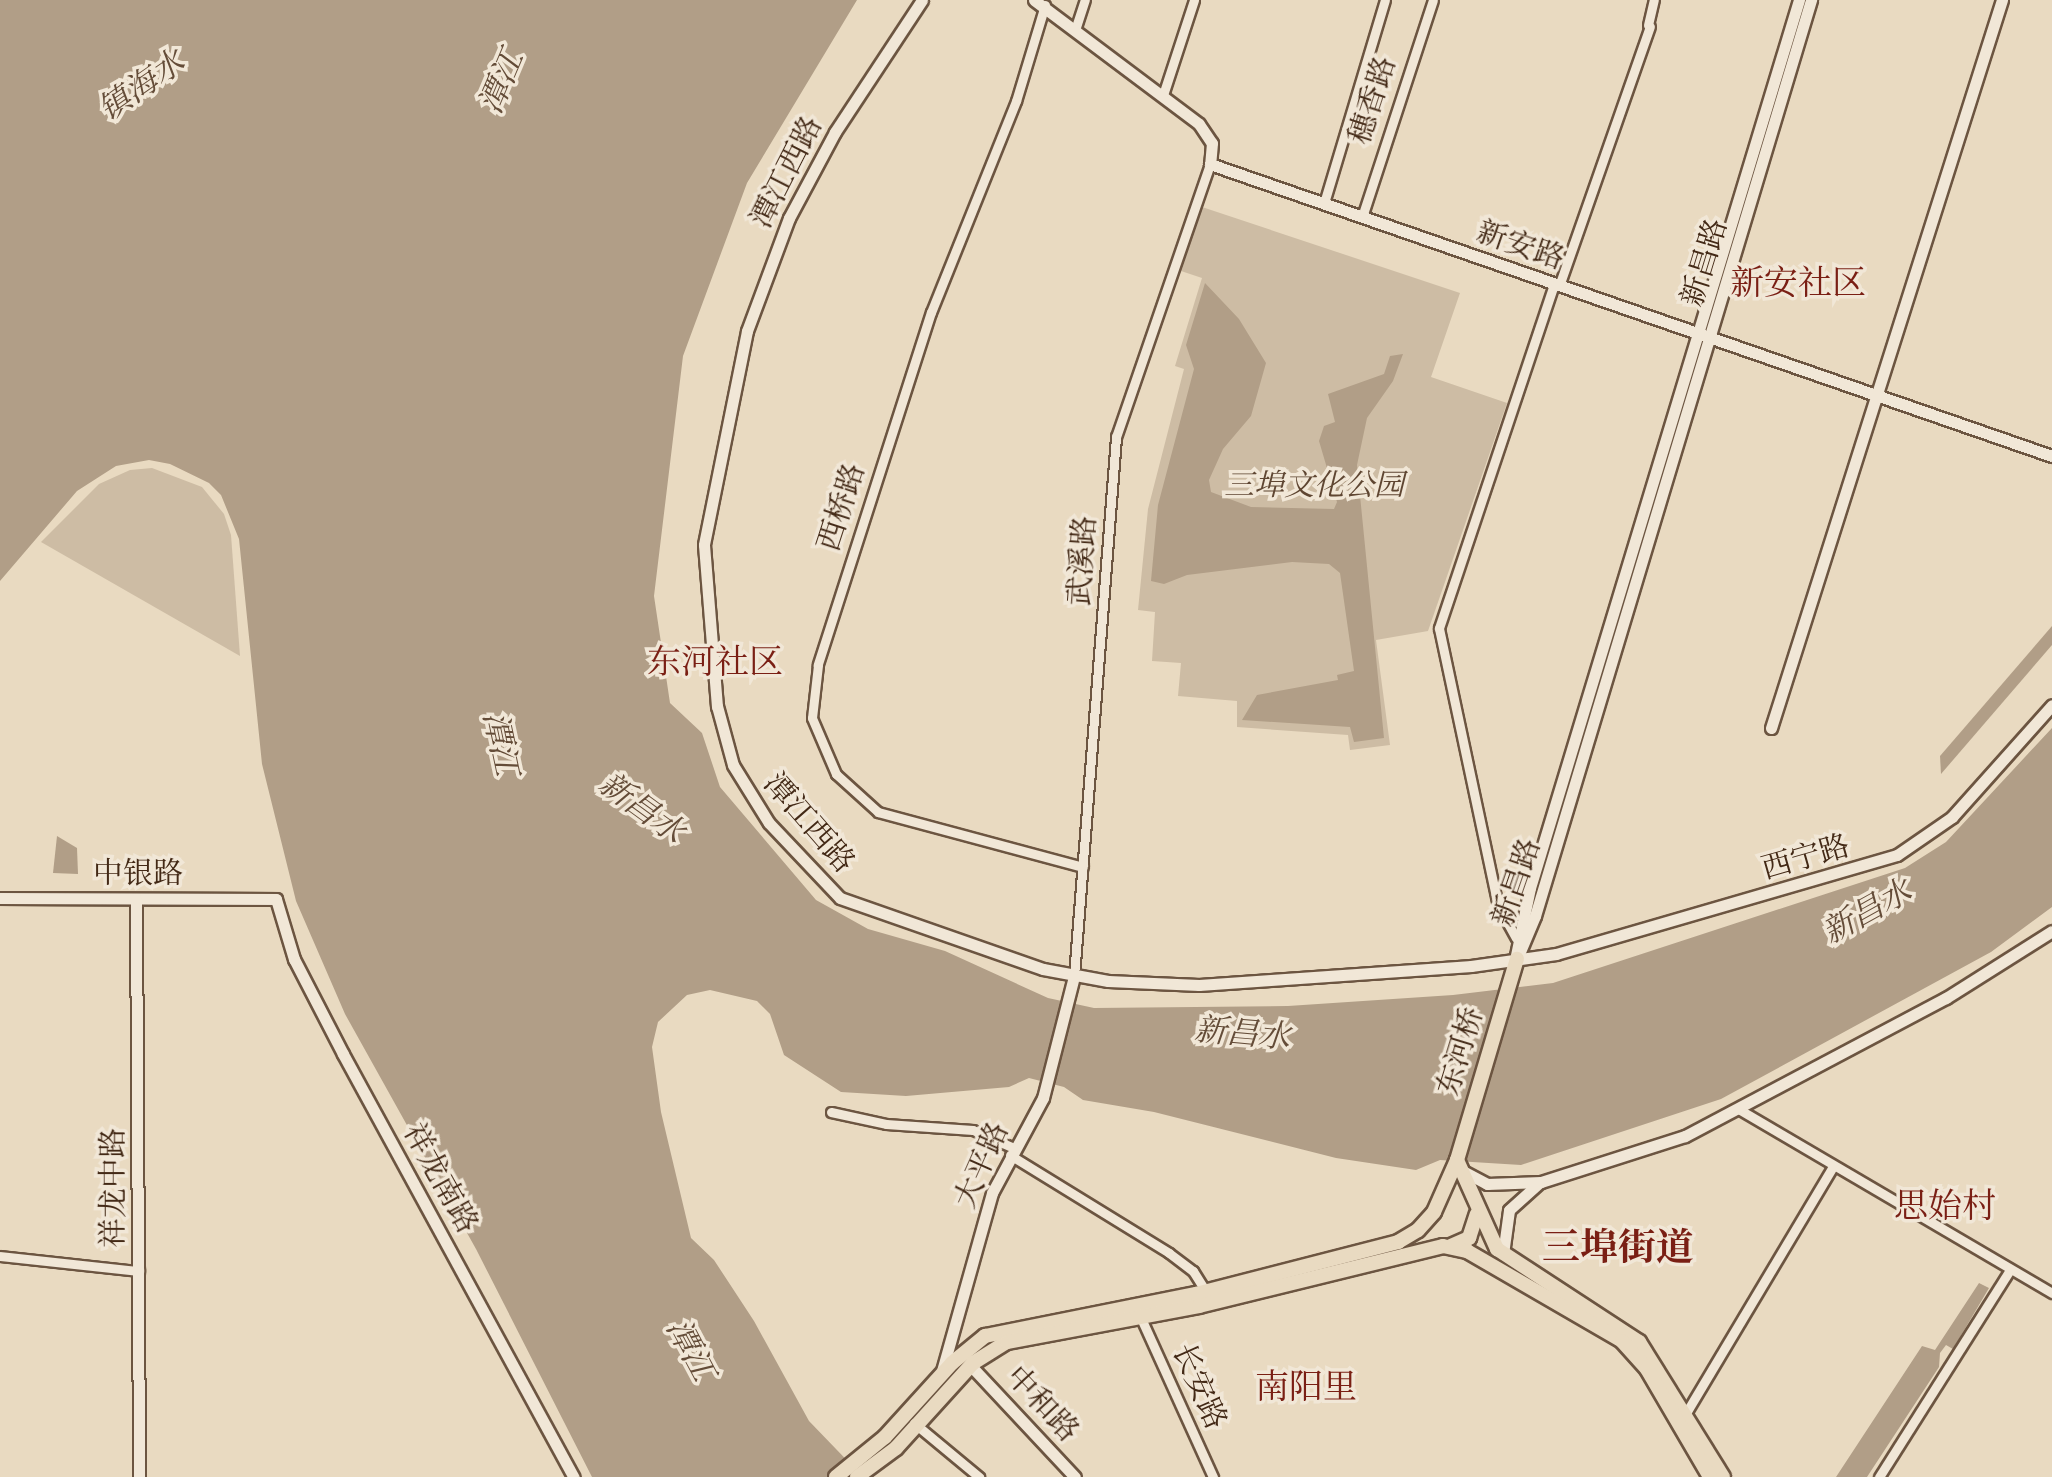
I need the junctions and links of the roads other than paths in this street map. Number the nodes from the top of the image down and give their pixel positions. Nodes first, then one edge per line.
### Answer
1 (922, 0) edge
2 (1085, 0) edge
3 (1194, 0) edge
4 (1385, 0) edge
5 (1433, 0) edge
6 (1654, 0) edge
7 (1799, 0) edge
8 (1811, 0) edge
9 (2002, 0) edge
10 (1040, 2) edge
11 (1075, 30) junction
12 (1163, 95) junction
13 (1210, 164) junction
14 (1324, 203) junction
15 (1362, 217) junction
16 (1557, 285) junction
17 (1703, 337) junction
18 (1873, 395) junction
19 (2052, 456) edge
20 (2052, 705) edge
21 (1771, 728) dead end
22 (1083, 867) junction
23 (0, 898) edge
24 (136, 899) junction
25 (276, 899) joint
26 (2052, 931) edge
27 (1516, 938) junction
28 (1517, 959) junction
29 (1074, 976) junction
30 (1740, 1110) junction
31 (831, 1112) dead end
32 (1012, 1151) junction
33 (1457, 1164) junction
34 (1833, 1166) junction
35 (1541, 1182) junction
36 (1476, 1210) junction
37 (1450, 1246) junction
38 (1503, 1255) junction
39 (0, 1256) edge
40 (2010, 1270) junction
41 (139, 1271) junction
42 (1206, 1292) junction
43 (2052, 1293) edge
44 (1140, 1316) junction
45 (971, 1366) junction
46 (939, 1377) junction
47 (1686, 1413) junction
48 (911, 1421) junction
49 (859, 1471) edge
50 (139, 1477) edge
51 (574, 1477) edge
52 (836, 1477) edge
53 (979, 1477) edge
54 (1075, 1477) edge
55 (1213, 1477) edge
56 (1710, 1477) edge
57 (1723, 1477) edge
58 (1879, 1477) edge

1 - 29 street, 潭江西路
2 - 11 street
3 - 12 street
4 - 14 street
5 - 15 street, 穗香路
6 - 16 street
7 - 17 street, 新昌路
8 - 17 street, 新昌路
9 - 18 street
10 - 11 street
10 - 22 street, 西桥路
11 - 12 street
12 - 13 street
13 - 14 street, 新安路
13 - 22 street, 武溪路
14 - 15 street, 新安路
15 - 16 street, 新安路
16 - 17 street, 新安路
16 - 27 street
17 - 18 street, 新安路
17 - 27 street, 新昌路
17 - 28 street, 新昌路
18 - 19 street, 新安路
18 - 21 street
20 - 28 street, 西宁路
22 - 29 street, 武溪路
23 - 24 street, 中银路
24 - 25 street, 中银路
24 - 41 street, 祥龙中路
25 - 51 street, 祥龙南路
26 - 30 street
27 - 28 street, 新昌路
28 - 29 street, 潭江西路
28 - 33 main road, 东河桥
29 - 32 street, 大平路
30 - 34 street
30 - 35 street
31 - 32 street
32 - 42 street
32 - 46 street, 大平路
33 - 35 street
33 - 36 main road
33 - 42 main road, 东河桥
34 - 40 street
34 - 47 street
35 - 38 street
36 - 37 main road
36 - 38 main road
37 - 44 main road
37 - 56 main road
38 - 47 main road
39 - 41 street
40 - 43 street
40 - 58 street
41 - 50 street, 祥龙中路
42 - 46 main road, 东河桥
44 - 45 main road
44 - 55 street, 长安路
45 - 48 main road
45 - 54 street, 中和路
46 - 48 main road, 东河桥
47 - 57 main road
48 - 49 main road
48 - 53 street
49 - 52 main road

